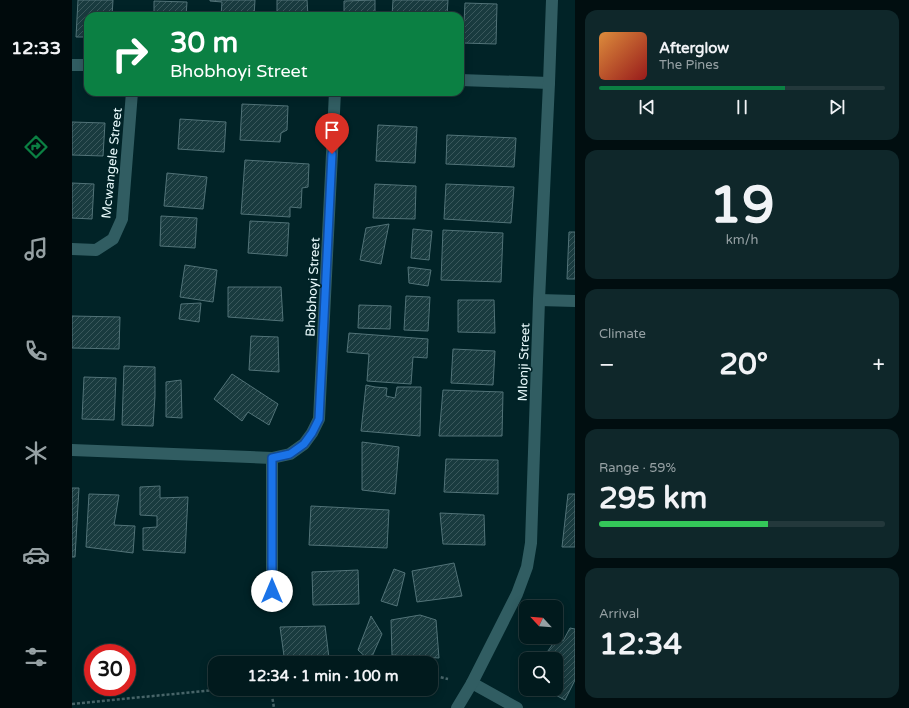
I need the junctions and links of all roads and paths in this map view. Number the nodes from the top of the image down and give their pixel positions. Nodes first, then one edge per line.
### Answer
1 (552, 0) edge
2 (72, 65) edge
3 (84, 65) edge
4 (464, 80) edge
5 (549, 84) junction
6 (132, 96) edge
7 (335, 96) edge
8 (72, 249) edge
9 (539, 300) junction
10 (575, 301) edge
11 (72, 450) edge
12 (272, 458) junction
13 (272, 591) dead end
14 (472, 683) junction
15 (208, 691) edge
16 (272, 696) edge
17 (72, 704) edge
18 (274, 708) edge
19 (457, 708) edge
20 (517, 708) edge

1 - 5 street, Mlonji Street
2 - 3 street
4 - 5 street
5 - 9 street, Mlonji Street
6 - 8 street, Mcwangele Street
7 - 12 street, Bhobhoyi Street
9 - 10 street
9 - 14 street, Mlonji Street
11 - 12 street, Bhobhoyi Street
12 - 13 street
14 - 19 street, Mlonji Street
14 - 20 street
15 - 17 path
16 - 18 path

